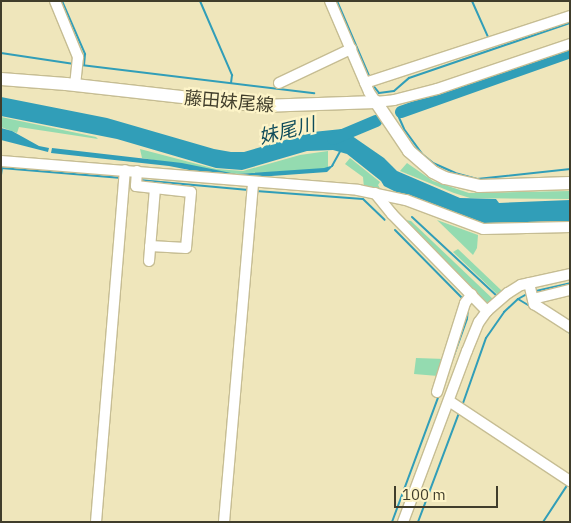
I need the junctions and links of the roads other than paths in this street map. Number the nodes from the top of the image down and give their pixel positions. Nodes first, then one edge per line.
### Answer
1 (55, 1) edge
2 (330, 1) edge
3 (570, 16) edge
4 (570, 44) edge
5 (351, 49) junction
6 (1, 79) edge
7 (279, 83) dead end
8 (365, 83) junction
9 (75, 85) junction
10 (376, 102) junction
11 (1, 161) edge
12 (125, 176) junction
13 (137, 177) junction
14 (570, 183) edge
15 (253, 187) junction
16 (155, 188) junction
17 (375, 193) junction
18 (570, 228) edge
19 (150, 246) junction
20 (149, 261) dead end
21 (570, 274) edge
22 (570, 290) edge
23 (531, 292) junction
24 (468, 299) junction
25 (487, 311) junction
26 (570, 327) edge
27 (436, 392) dead end
28 (449, 401) junction
29 (569, 478) edge
30 (96, 522) edge
31 (224, 522) edge
32 (403, 522) edge

1 - 9 street
2 - 5 street
3 - 8 street
4 - 10 street
5 - 7 street
5 - 8 street
6 - 9 main road, 藤田妹尾線
8 - 10 street
9 - 10 main road, 藤田妹尾線
10 - 14 main road
11 - 12 street
12 - 13 street
12 - 30 street
13 - 15 street
13 - 16 street
15 - 17 street
15 - 31 street
16 - 19 street
16 - 19 street
17 - 18 street
17 - 24 street
19 - 20 street
21 - 23 street
22 - 23 street
23 - 25 street
23 - 26 street
24 - 25 street
24 - 27 street
25 - 28 street
28 - 29 street
28 - 32 street

